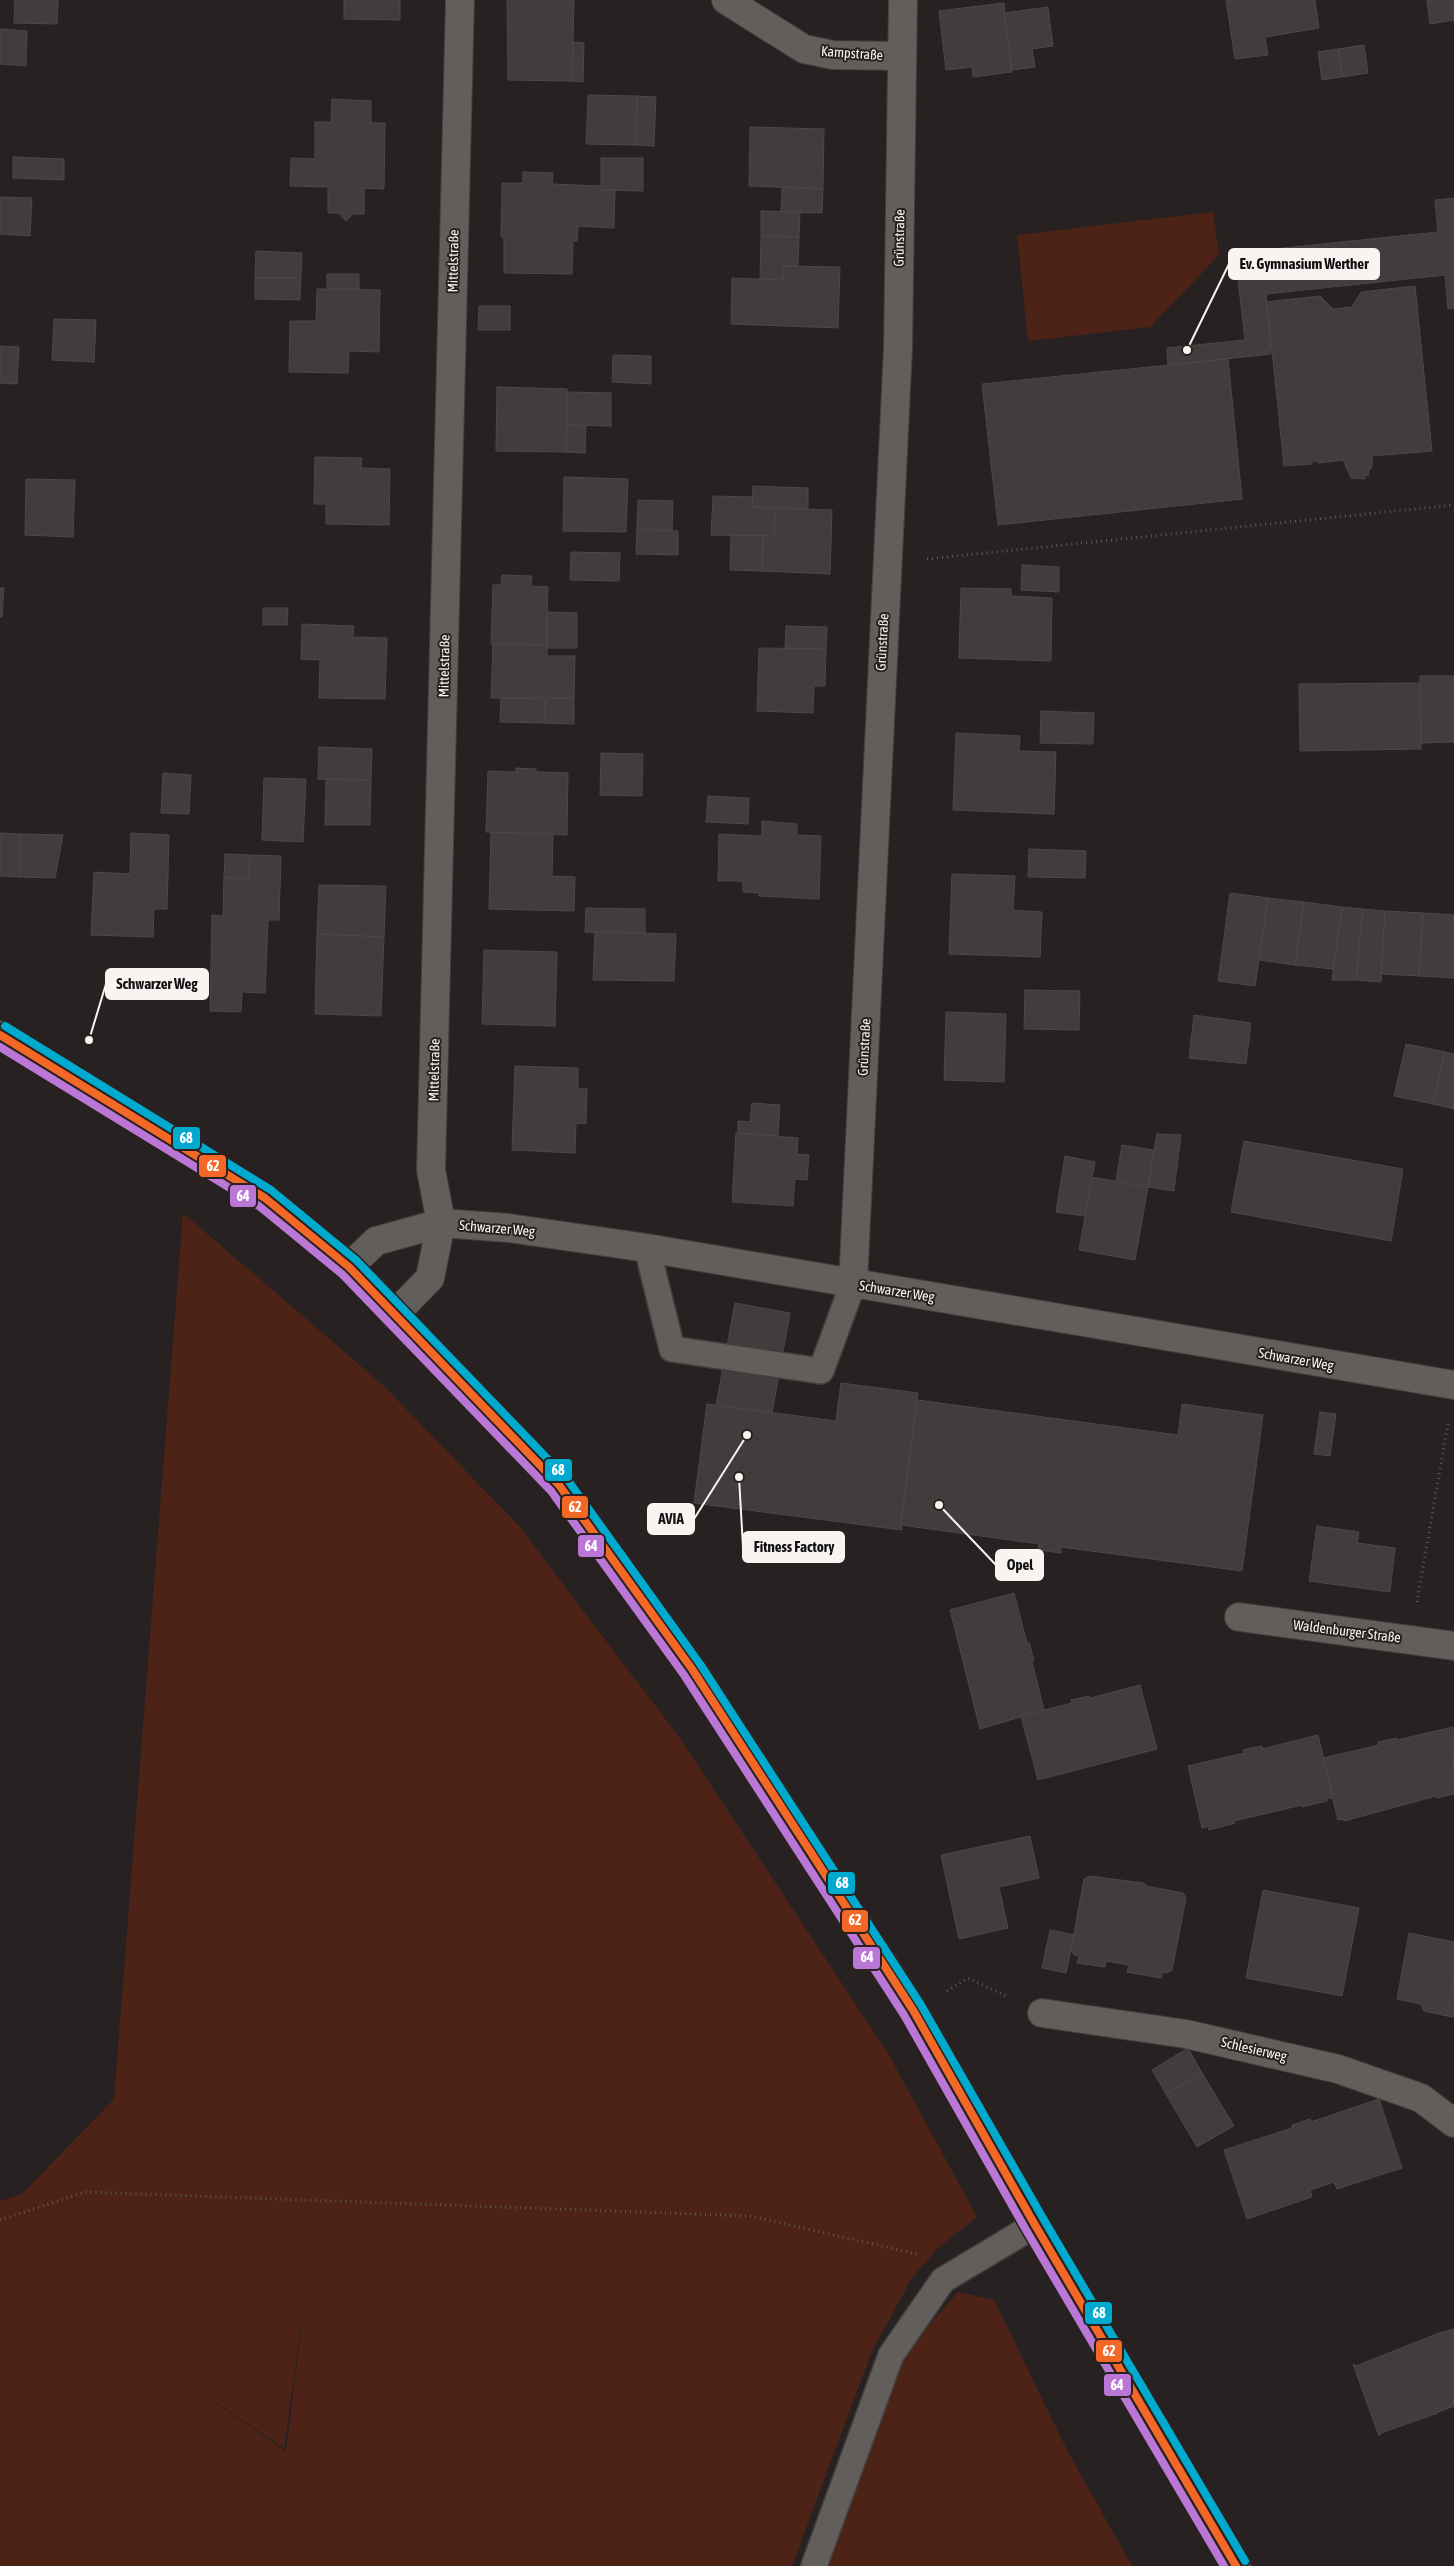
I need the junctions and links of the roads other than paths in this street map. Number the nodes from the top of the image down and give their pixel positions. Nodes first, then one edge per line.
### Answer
1 (460, 0) edge
2 (726, 0) edge
3 (903, 0) edge
4 (902, 56) junction
5 (0, 1035) edge
6 (441, 1223) junction
7 (647, 1248) junction
8 (349, 1267) junction
9 (853, 1284) junction
10 (394, 1315) junction
11 (1454, 1385) edge
12 (1239, 1617) dead end
13 (1454, 1646) edge
14 (1042, 2013) road end
15 (1454, 2123) edge
16 (1035, 2225) junction
17 (814, 2566) edge
18 (1236, 2566) edge

1 - 6 street, Mittelstraße
2 - 4 street, Kampstraße
3 - 4 street, Grünstraße
4 - 9 street, Grünstraße
5 - 8 main road
6 - 7 street, Schwarzer Weg
6 - 8 street, Schwarzer Weg
6 - 10 street, Mittelstraße
7 - 9 street, Schwarzer Weg
7 - 9 lane
8 - 10 main road
9 - 11 street, Schwarzer Weg
10 - 16 main road
12 - 13 street, Waldenburger Straße
14 - 15 street, Schlesierweg
16 - 17 lane
16 - 18 main road

